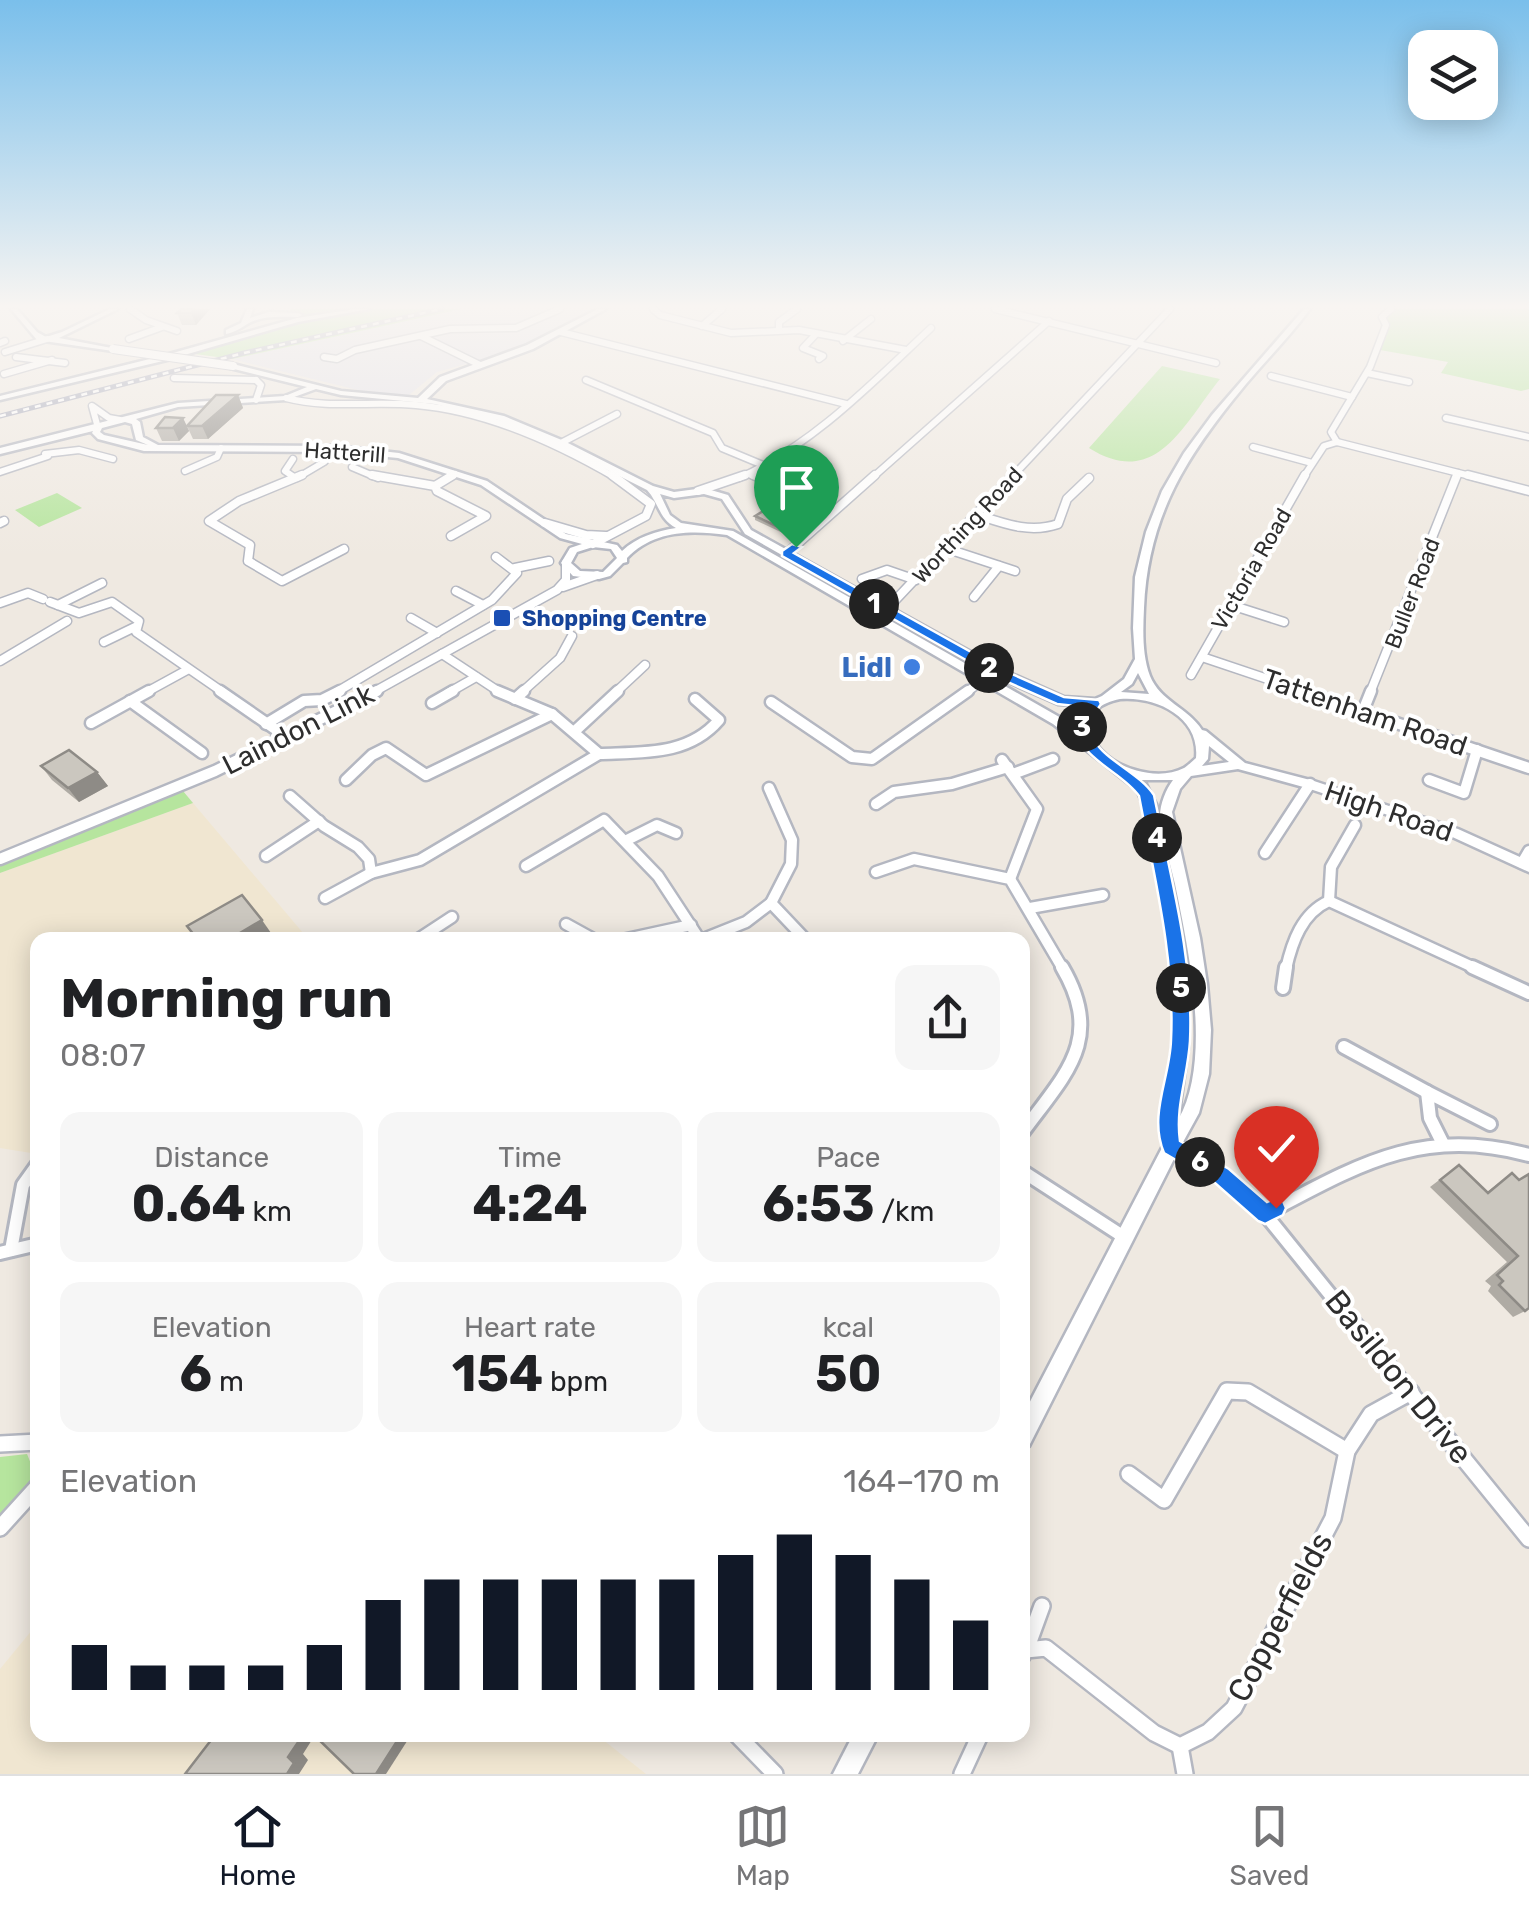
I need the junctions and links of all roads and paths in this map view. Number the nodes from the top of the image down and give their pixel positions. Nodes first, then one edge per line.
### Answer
1 (24, 392) edge
2 (26, 392) edge
3 (260, 392) edge
4 (302, 392) edge
5 (339, 392) edge
6 (429, 392) edge
7 (614, 392) edge
8 (785, 392) edge
9 (860, 392) edge
10 (970, 392) edge
11 (1094, 392) edge
12 (1239, 392) edge
13 (1332, 392) edge
14 (1355, 392) edge
15 (13, 395) junction
16 (1352, 397) junction
17 (0, 398) edge
18 (286, 398) junction
19 (256, 400) junction
20 (420, 400) junction
21 (195, 403) junction
22 (846, 404) junction
23 (617, 414) dead end
24 (1446, 418) dead end
25 (122, 420) junction
26 (138, 428) junction
27 (101, 434) junction
28 (1529, 438) edge
29 (1337, 442) junction
30 (562, 443) junction
31 (165, 447) junction
32 (221, 448) junction
33 (1253, 448) dead end
34 (335, 449) junction
35 (0, 451) edge
36 (113, 459) dead end
37 (293, 459) dead end
38 (1312, 463) junction
39 (325, 466) junction
40 (338, 466) dead end
41 (763, 466) junction
42 (352, 467) dead end
43 (185, 471) dead end
44 (0, 472) edge
45 (1458, 473) junction
46 (455, 474) junction
47 (749, 474) junction
48 (294, 477) junction
49 (1089, 478) dead end
50 (739, 481) junction
51 (435, 486) junction
52 (650, 488) junction
53 (790, 490) dead end
54 (1529, 491) edge
55 (698, 492) junction
56 (682, 494) junction
57 (516, 504) junction
58 (732, 505) junction
59 (665, 509) junction
60 (975, 514) junction
61 (544, 522) junction
62 (697, 528) junction
63 (618, 532) junction
64 (451, 536) dead end
65 (597, 544) junction
66 (344, 548) dead end
67 (946, 548) junction
68 (786, 554) junction
69 (496, 557) dead end
70 (623, 560) junction
71 (566, 561) junction
72 (549, 562) dead end
73 (999, 566) junction
74 (515, 568) junction
75 (1015, 571) dead end
76 (597, 575) junction
77 (864, 575) dead end
78 (916, 580) junction
79 (102, 583) dead end
80 (967, 584) dead end
81 (980, 588) junction
82 (557, 590) junction
83 (456, 591) dead end
84 (0, 592) edge
85 (974, 597) dead end
86 (9, 598) junction
87 (50, 602) junction
88 (0, 604) edge
89 (483, 605) junction
90 (1231, 605) junction
91 (886, 610) junction
92 (411, 618) dead end
93 (67, 622) dead end
94 (1285, 622) dead end
95 (136, 629) junction
96 (437, 633) junction
97 (572, 636) dead end
98 (104, 642) dead end
99 (442, 654) junction
100 (1202, 657) junction
101 (1139, 660) junction
102 (0, 661) edge
103 (646, 665) dead end
104 (186, 670) junction
105 (1191, 675) dead end
106 (476, 677) junction
107 (985, 679) junction
108 (515, 699) junction
109 (694, 699) dead end
110 (130, 702) junction
111 (771, 702) dead end
112 (1097, 702) junction
113 (432, 703) dead end
114 (1166, 703) junction
115 (1363, 711) junction
116 (552, 714) junction
117 (90, 724) dead end
118 (266, 724) junction
119 (576, 730) junction
120 (1198, 730) junction
121 (288, 738) junction
122 (1092, 749) junction
123 (1476, 750) junction
124 (202, 753) dead end
125 (599, 754) junction
126 (1053, 759) dead end
127 (1245, 766) junction
128 (1008, 767) junction
129 (1529, 768) edge
130 (1117, 769) junction
131 (1189, 773) junction
132 (346, 780) dead end
133 (1429, 780) dead end
134 (1310, 784) junction
135 (769, 788) dead end
136 (290, 796) dead end
137 (876, 804) dead end
138 (319, 821) junction
139 (1356, 825) dead end
140 (676, 833) dead end
141 (627, 840) junction
142 (1265, 853) dead end
143 (266, 856) dead end
144 (0, 859) edge
145 (1527, 860) edge
146 (526, 866) dead end
147 (876, 872) dead end
148 (371, 873) junction
149 (1010, 879) junction
150 (1103, 894) dead end
151 (324, 898) dead end
152 (1328, 901) junction
153 (771, 902) junction
154 (1030, 908) junction
155 (452, 916) dead end
156 (566, 924) dead end
157 (691, 925) junction
158 (429, 932) edge
159 (580, 932) edge
160 (659, 932) edge
161 (696, 932) edge
162 (721, 932) edge
163 (799, 932) edge
164 (1282, 988) dead end
165 (1529, 992) edge
166 (1344, 1046) dead end
167 (1427, 1092) junction
168 (1030, 1122) edge
169 (1490, 1124) dead end
170 (1443, 1144) junction
171 (1171, 1147) junction
172 (1529, 1155) edge
173 (30, 1174) edge
174 (1030, 1177) edge
175 (1265, 1214) junction
176 (1124, 1237) junction
177 (30, 1246) edge
178 (5, 1251) edge
179 (1410, 1392) junction
180 (1030, 1423) edge
181 (30, 1442) edge
182 (0, 1444) edge
183 (1347, 1451) junction
184 (1129, 1474) dead end
185 (30, 1495) edge
186 (0, 1528) edge
187 (1529, 1539) edge
188 (1042, 1606) dead end
189 (1030, 1637) edge
190 (1030, 1652) edge
191 (744, 1742) edge
192 (862, 1742) edge
193 (977, 1742) edge
194 (1180, 1746) junction
195 (776, 1774) edge
196 (845, 1774) edge
197 (962, 1774) edge
198 (1185, 1774) edge

1 - 15 street
2 - 15 street
3 - 19 street
4 - 18 street
5 - 20 street
6 - 20 street
7 - 41 street
8 - 22 street
9 - 22 street
10 - 68 street
11 - 60 street, Worthing Road
12 - 101 street
13 - 16 street
14 - 16 street
15 - 17 street
16 - 29 street
18 - 19 street
18 - 63 street
19 - 21 street
20 - 30 street
21 - 25 street, Hatterill
21 - 26 street, Hatterill
22 - 41 street
23 - 30 street
24 - 28 street
25 - 26 street
25 - 27 street, Hatterill
25 - 27 street
26 - 27 street, Hatterill
26 - 31 street
27 - 31 street, Hatterill
27 - 35 street, Hatterill
29 - 38 street, Victoria Road
29 - 45 street
30 - 52 street
31 - 32 street, Hatterill
32 - 34 street, Hatterill
32 - 43 street
33 - 38 street
34 - 39 street
34 - 46 street, Hatterill
36 - 44 street
37 - 48 street
38 - 90 street, Victoria Road
39 - 40 street
39 - 48 street
41 - 47 street
42 - 51 street
45 - 54 street
45 - 115 street, Buller Road
46 - 51 street
46 - 57 street, Hatterill
47 - 50 street
47 - 53 street
48 - 66 street
49 - 60 street
50 - 55 street
50 - 58 street
51 - 64 street
52 - 56 street
52 - 59 street
55 - 56 street
55 - 58 street
56 - 59 street
57 - 61 street, Hatterill
57 - 71 street, Hatterill
58 - 62 street
58 - 68 street
59 - 62 street
59 - 65 street
60 - 67 street, Worthing Road
61 - 63 street
61 - 65 street, Hatterill
62 - 70 street
62 - 107 street
63 - 65 street
65 - 70 street, Hatterill
65 - 71 street
67 - 73 street
67 - 78 street, Worthing Road
68 - 91 street
69 - 74 street
70 - 76 street
71 - 76 street
71 - 82 street
72 - 74 street
73 - 75 street
73 - 81 street
74 - 89 street
76 - 82 street, Laindon Link
77 - 78 street
78 - 91 street, Worthing Road
79 - 87 street
80 - 81 street
81 - 85 street
82 - 99 street, Laindon Link
83 - 89 street
84 - 86 street
86 - 87 street
86 - 88 street
87 - 95 street
89 - 96 street
90 - 94 street
90 - 100 street, Victoria Road
91 - 112 street
92 - 96 street
93 - 102 street
95 - 98 street
95 - 104 street
96 - 118 street
97 - 108 street
99 - 106 street
99 - 121 street, Laindon Link
100 - 105 street, Victoria Road
100 - 115 street, Tattenham Road
101 - 112 street
101 - 114 street
103 - 119 street
104 - 110 street
104 - 118 street
106 - 108 street
106 - 113 street
107 - 111 street
107 - 122 street
108 - 116 street
109 - 125 street
110 - 117 street
110 - 124 street
112 - 114 street
112 - 122 street
114 - 120 street
115 - 123 street, Tattenham Road
116 - 119 street
116 - 132 street
118 - 121 street
119 - 125 street
120 - 127 street, High Road
120 - 131 street
121 - 144 street, Laindon Link
122 - 130 street
123 - 129 street, Tattenham Road
123 - 133 street
125 - 148 street
126 - 128 street
127 - 131 street, High Road
127 - 134 street, High Road
128 - 137 street
128 - 149 street
130 - 131 street
130 - 171 street
131 - 171 street
134 - 142 street
134 - 145 street, High Road
135 - 153 street
136 - 138 street
138 - 143 street
138 - 148 street
139 - 152 street
140 - 141 street
141 - 146 street
141 - 157 street
147 - 149 street
148 - 151 street
149 - 154 street
150 - 154 street
152 - 164 street
152 - 165 street
153 - 162 street
153 - 163 street
154 - 168 street
155 - 158 street
156 - 159 street
157 - 160 street
157 - 161 street
166 - 167 street
167 - 169 street
167 - 170 street
170 - 172 street
170 - 175 street
171 - 175 street, Basildon Drive
171 - 176 street
173 - 178 street
174 - 176 street
175 - 179 street, Basildon Drive
176 - 180 street
177 - 178 street
179 - 183 street, Copperfields
179 - 187 street, Basildon Drive
181 - 182 street
183 - 184 street
183 - 194 street, Copperfields
185 - 186 street
188 - 189 street
190 - 194 street
191 - 195 street
192 - 196 street
193 - 197 street
194 - 198 street

